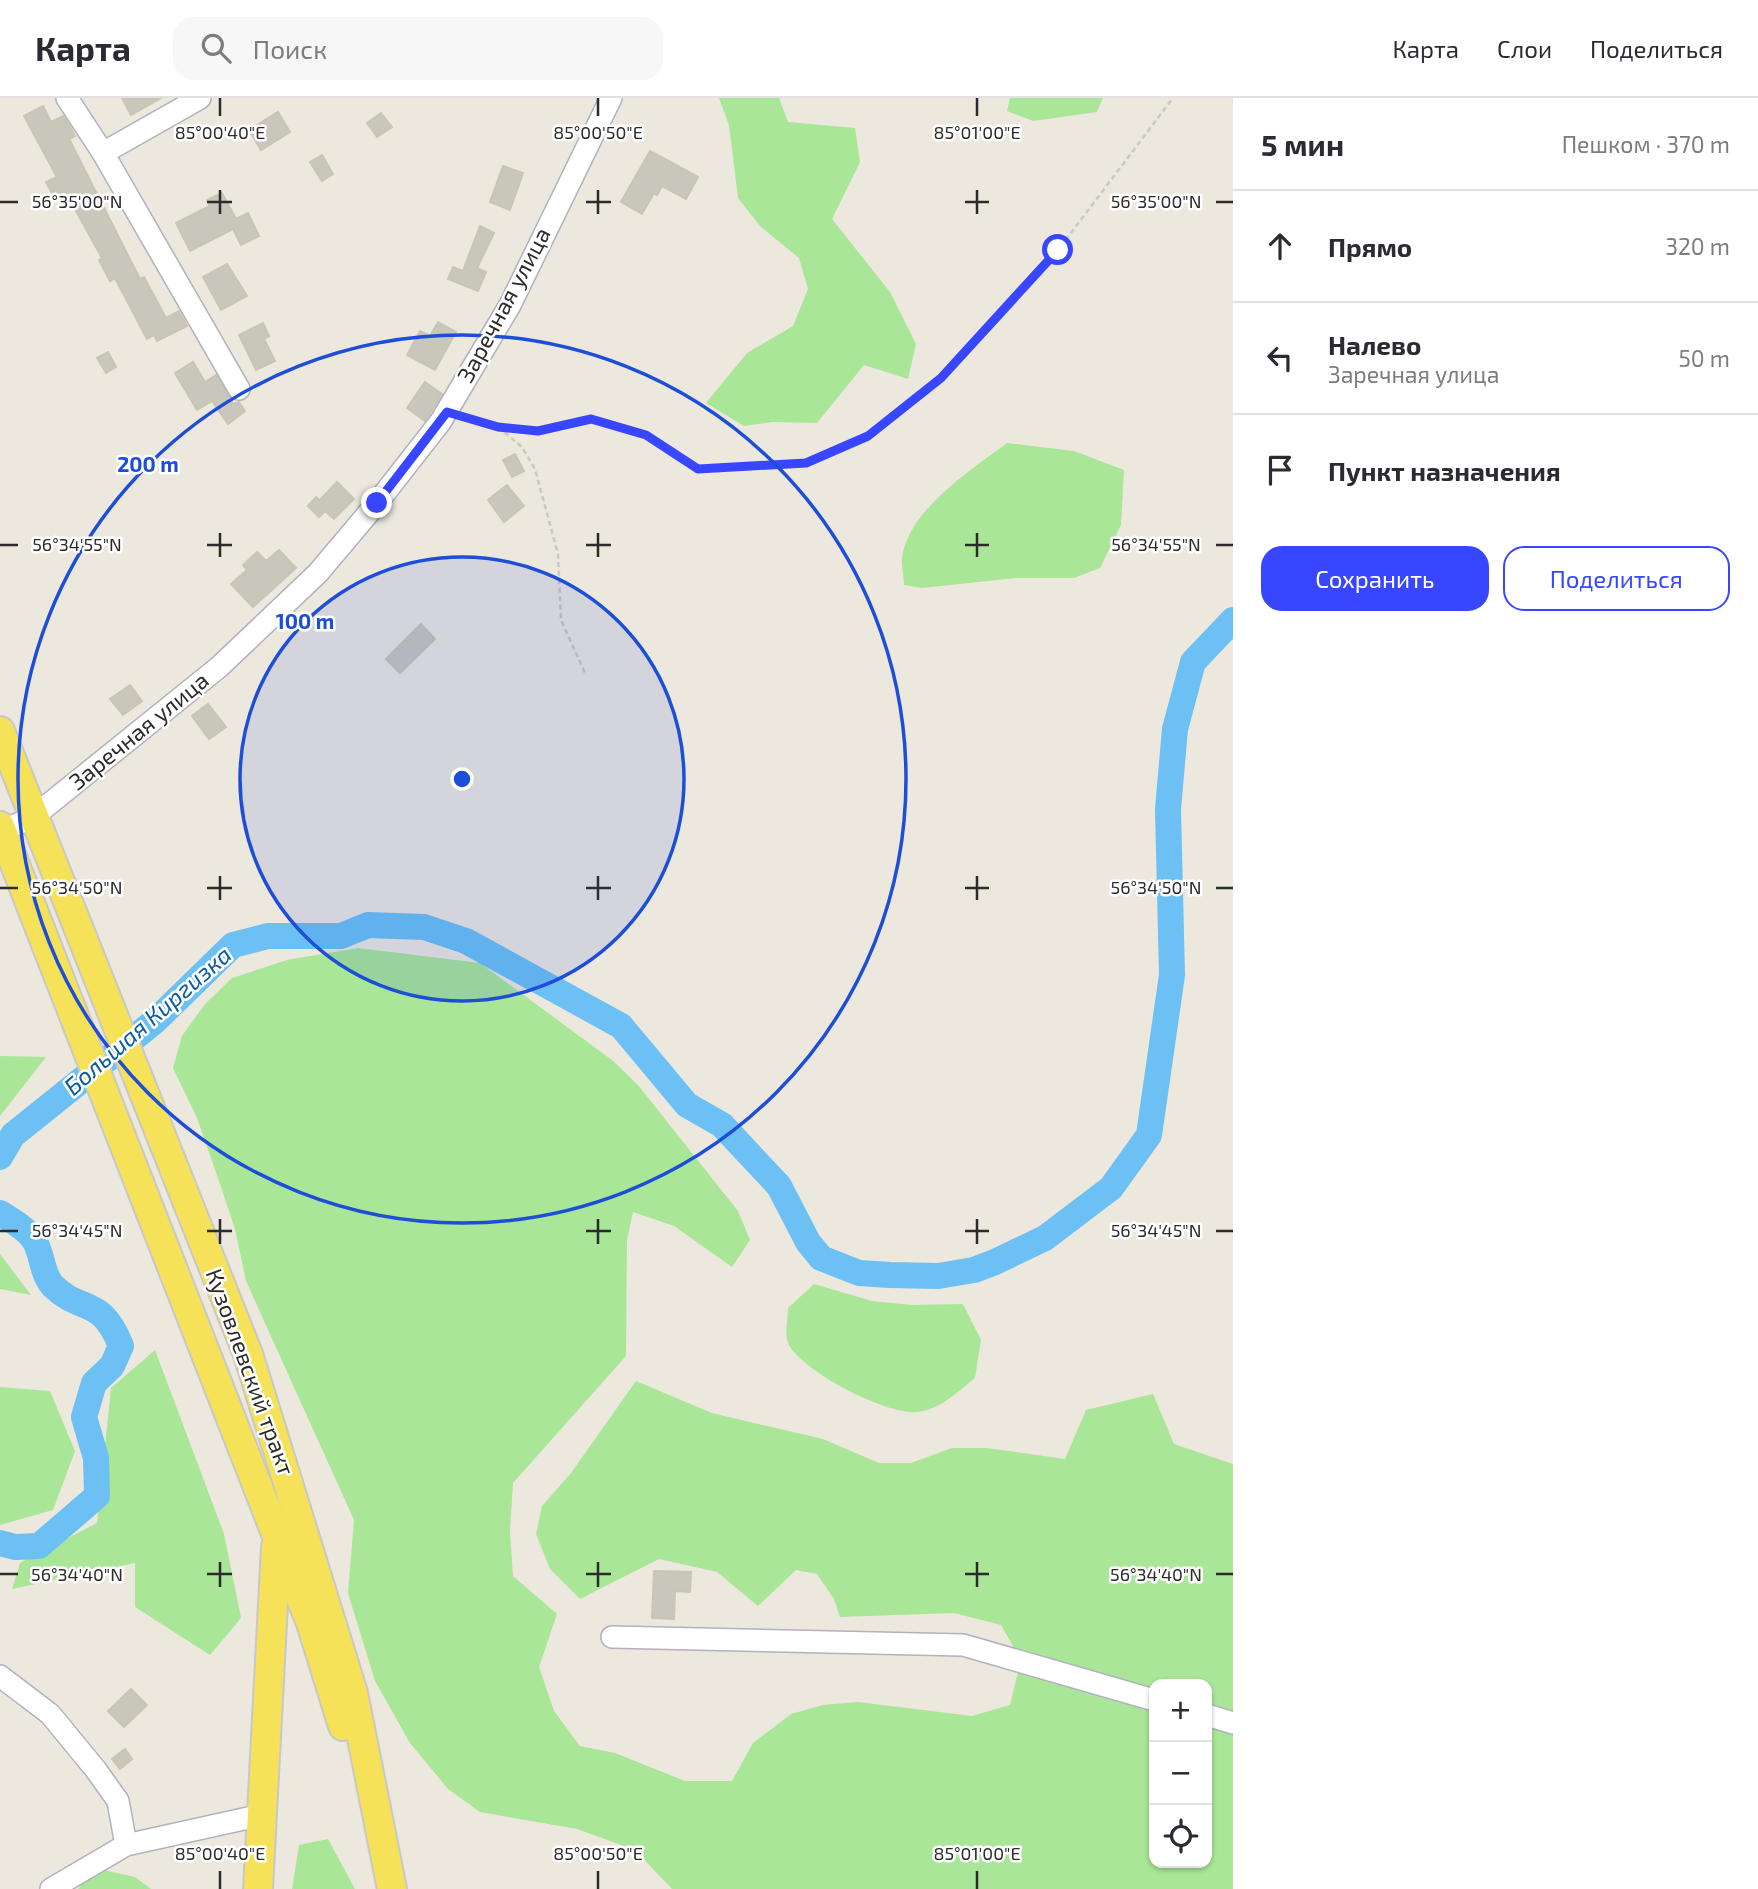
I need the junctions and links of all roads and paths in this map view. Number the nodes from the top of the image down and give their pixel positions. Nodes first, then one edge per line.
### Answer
1 (67, 98) edge
2 (200, 98) edge
3 (611, 98) edge
4 (1173, 98) edge
5 (103, 153) junction
6 (239, 389) dead end
7 (447, 412) junction
8 (498, 427) junction
9 (585, 673) dead end
10 (0, 731) edge
11 (33, 817) junction
12 (1, 830) edge
13 (276, 1534) junction
14 (612, 1637) dead end
15 (0, 1676) edge
16 (1149, 1699) edge
17 (1212, 1717) edge
18 (1233, 1723) edge
19 (262, 1815) junction
20 (126, 1845) junction
21 (391, 1880) edge
22 (51, 1889) edge
23 (258, 1889) edge

1 - 5 street
2 - 5 street
3 - 7 street, Заречная улица
4 - 8 path
5 - 6 street
7 - 8 path
7 - 11 street, Заречная улица
8 - 9 path
10 - 11 main road, Кузовлевский тракт
11 - 12 street, Заречная улица
11 - 21 main road, Кузовлевский тракт
12 - 13 main road, Кузовлевский тракт
13 - 19 main road, Кузовлевский тракт
13 - 21 main road, Кузовлевский тракт
14 - 16 street
15 - 20 street
17 - 18 street
19 - 20 street
19 - 23 main road, Кузовлевский тракт
20 - 22 street

